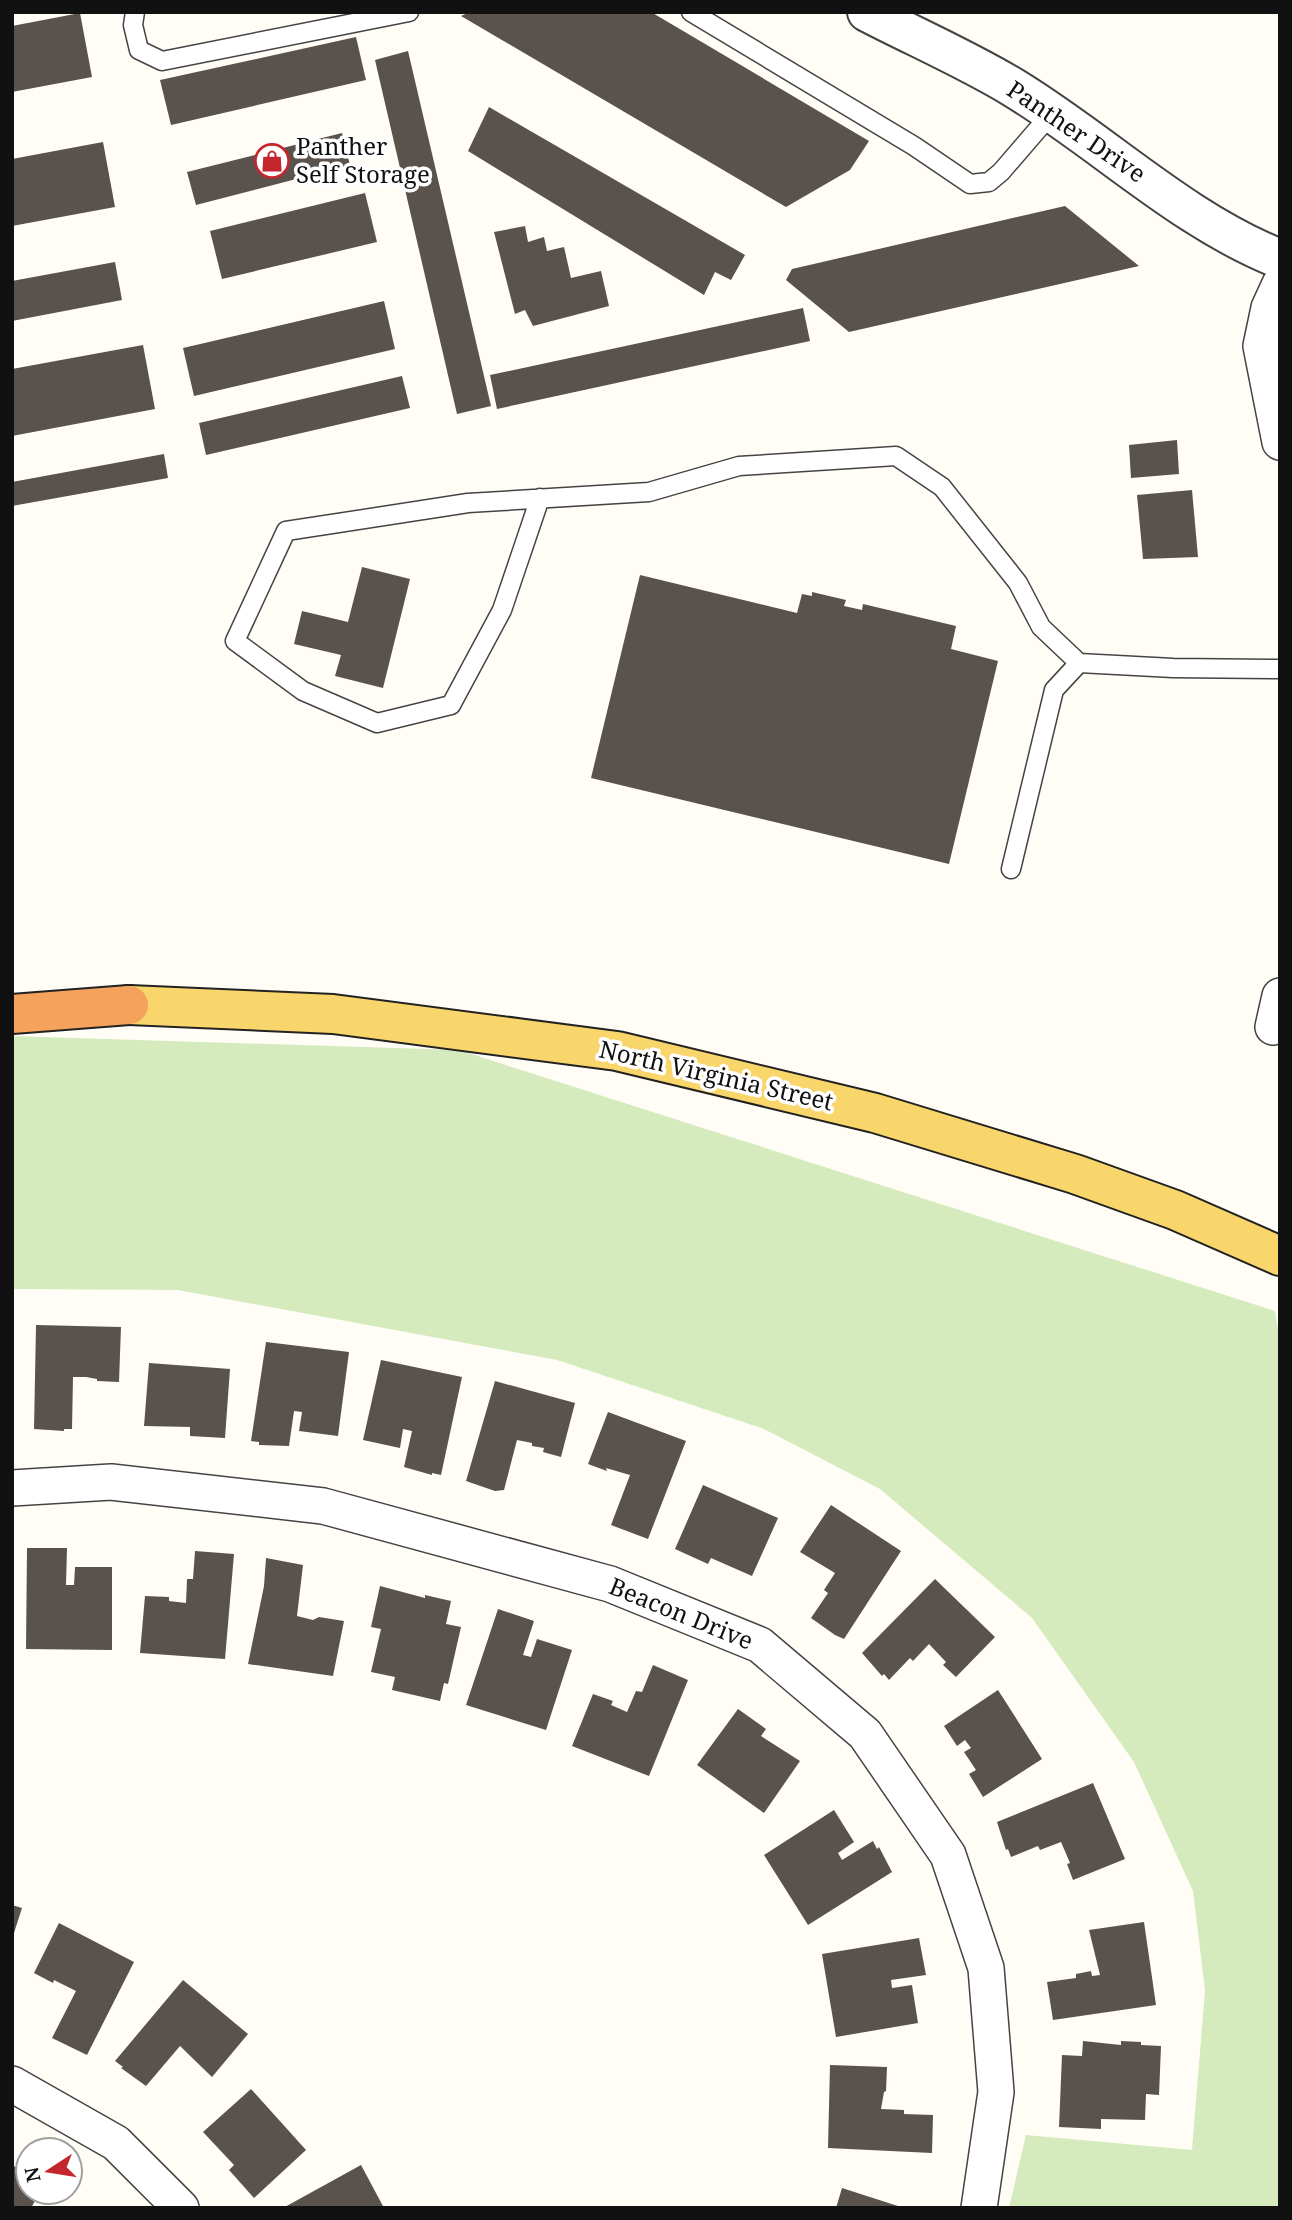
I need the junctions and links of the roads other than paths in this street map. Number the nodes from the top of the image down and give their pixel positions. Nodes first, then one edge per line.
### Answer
1 (135, 12) edge
2 (409, 12) edge
3 (691, 12) edge
4 (867, 12) edge
5 (1051, 114) junction
6 (1280, 259) edge
7 (1280, 284) edge
8 (1280, 442) edge
9 (540, 498) junction
10 (1079, 663) junction
11 (1280, 669) edge
12 (1011, 869) dead end
13 (128, 1005) joint
14 (12, 1014) edge
15 (1280, 1256) edge
16 (12, 1488) edge
17 (12, 2084) edge
18 (181, 2208) edge
19 (979, 2208) edge

1 - 2 lane
3 - 5 lane
4 - 5 street, Panther Drive
5 - 6 street, Panther Drive
7 - 8 street
9 - 9 lane
9 - 10 lane
10 - 11 lane
10 - 12 lane
13 - 14 highway
13 - 15 main road, North Virginia Street
16 - 19 street, Beacon Drive
17 - 18 street

